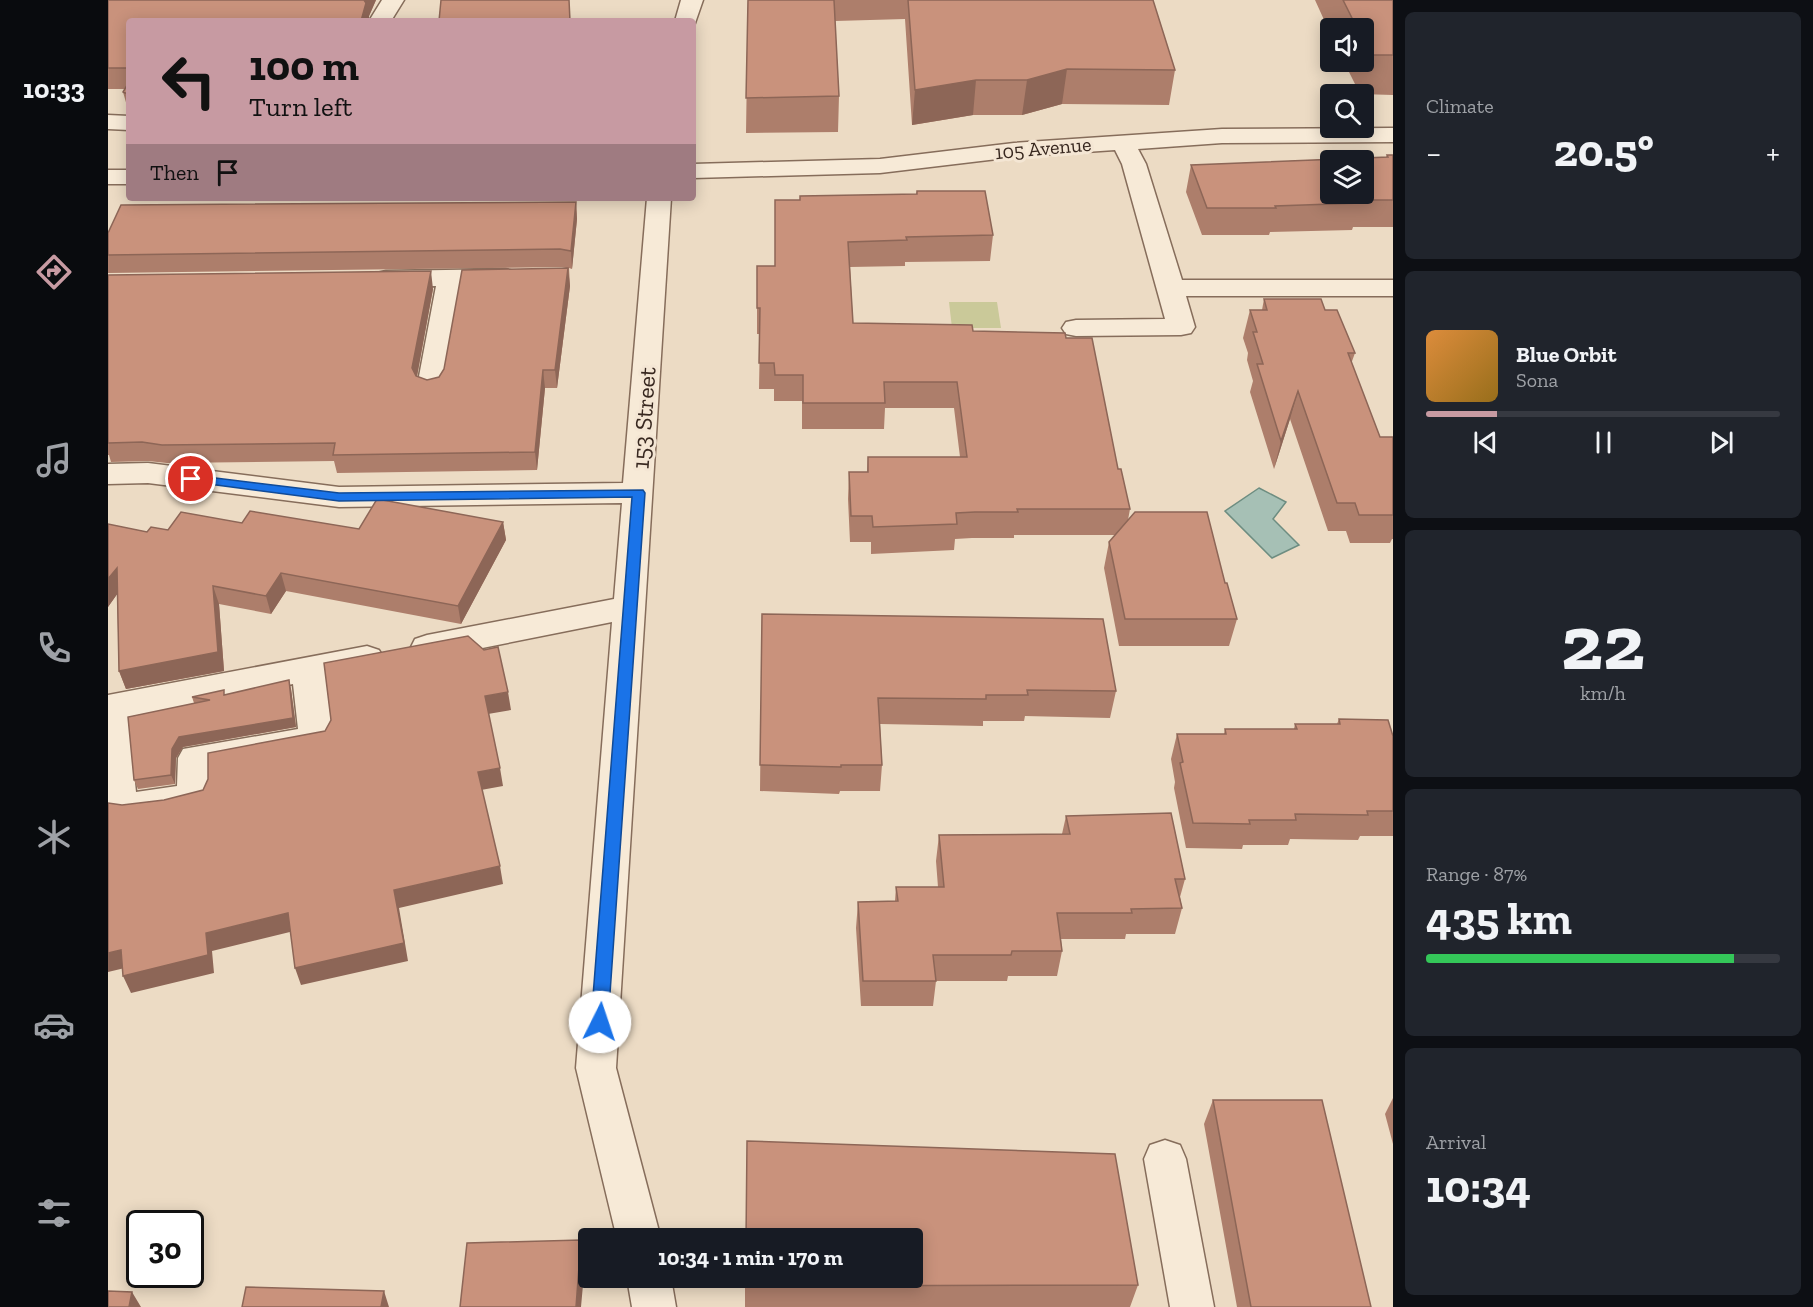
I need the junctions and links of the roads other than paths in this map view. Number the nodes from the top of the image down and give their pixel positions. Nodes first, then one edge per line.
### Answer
1 (393, 0) edge
2 (692, 0) edge
3 (382, 18) edge
4 (687, 18) edge
5 (108, 122) edge
6 (126, 123) edge
7 (1393, 135) edge
8 (1122, 142) junction
9 (696, 171) edge
10 (108, 177) edge
11 (126, 177) edge
12 (659, 201) edge
13 (529, 277) edge
14 (451, 278) junction
15 (357, 279) edge
16 (1171, 288) junction
17 (1393, 288) edge
18 (1076, 328) dead end
19 (431, 387) edge
20 (108, 474) edge
21 (639, 493) junction
22 (631, 607) junction
23 (308, 669) junction
24 (109, 707) edge
25 (1165, 1159) dead end
26 (636, 1228) edge
27 (651, 1288) edge
28 (654, 1307) edge
29 (1192, 1307) edge

1 - 3 street
2 - 4 street
5 - 6 street
7 - 8 street, 105 Avenue
8 - 9 street, 105 Avenue
8 - 16 street
10 - 11 street
12 - 21 street, 153 Street
13 - 14 street
14 - 15 street
14 - 19 street
16 - 17 street
16 - 18 street
20 - 21 street
21 - 22 street, 153 Street
22 - 23 street
22 - 26 street, 153 Street
23 - 24 street
23 - 24 street
25 - 29 street
27 - 28 street

